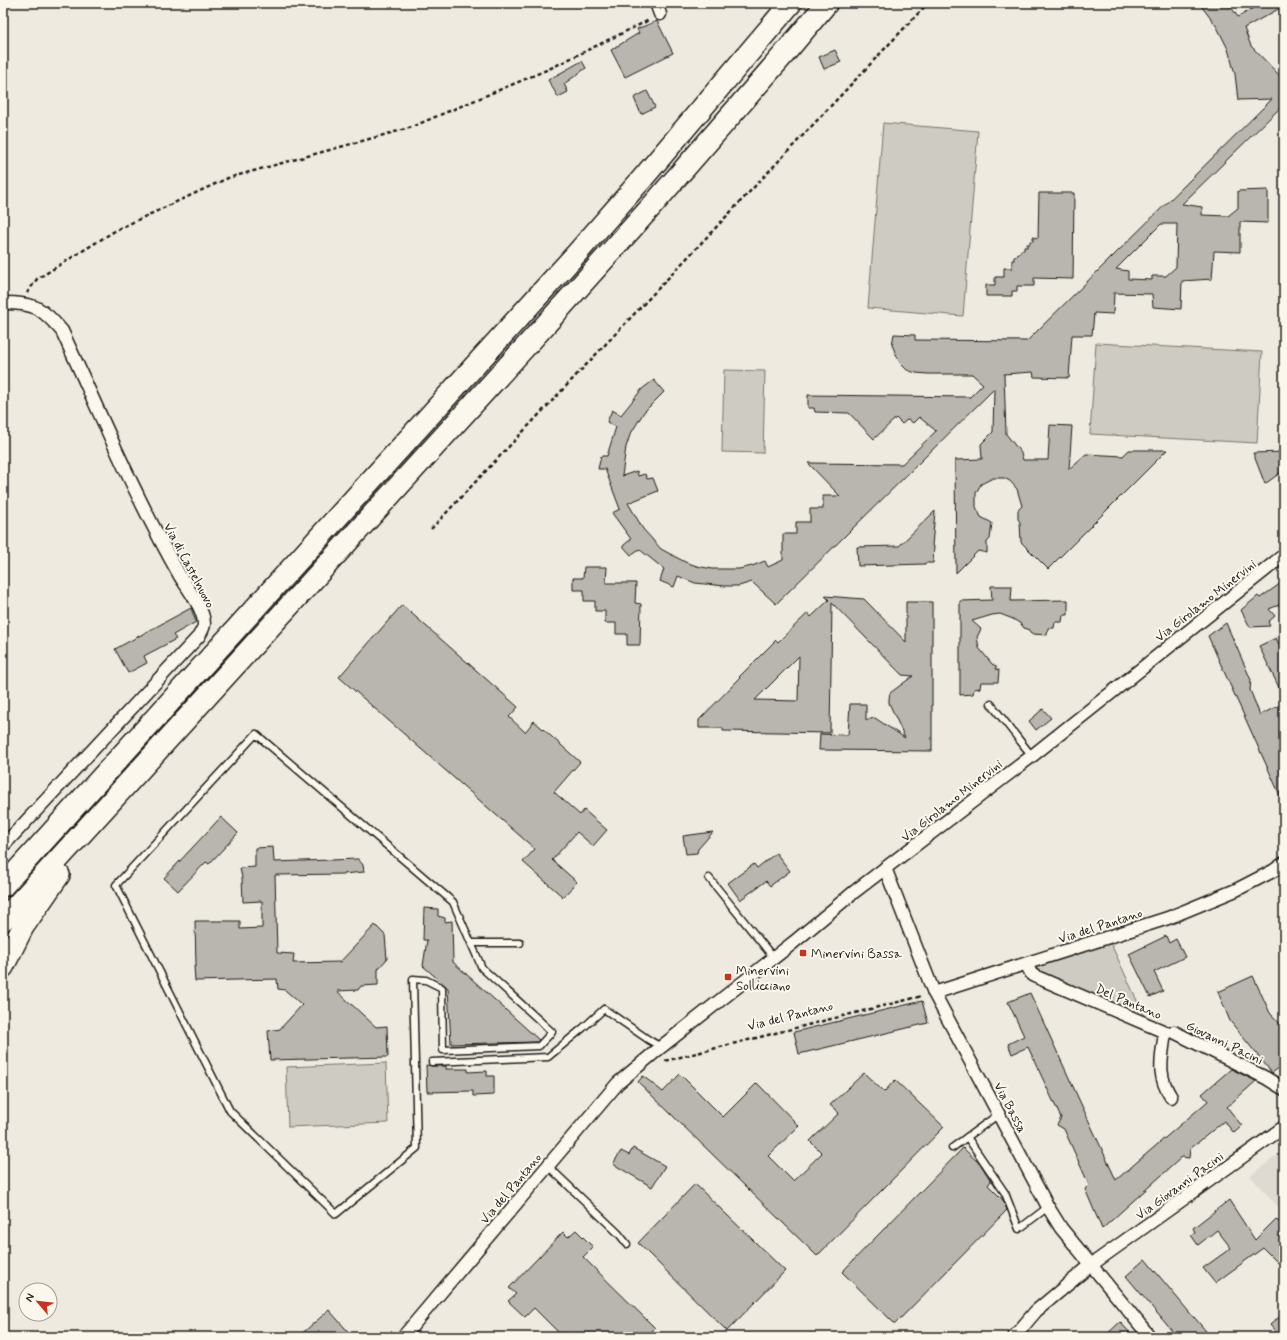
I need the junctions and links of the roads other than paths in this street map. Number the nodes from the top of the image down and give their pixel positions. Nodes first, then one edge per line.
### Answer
1 (791, 3) edge
2 (827, 3) edge
3 (3, 303) edge
4 (1284, 555) edge
5 (991, 704) dead end
6 (1032, 756) junction
7 (124, 786) junction
8 (3, 846) edge
9 (1284, 863) edge
10 (885, 868) junction
11 (709, 878) dead end
12 (3, 886) edge
13 (3, 920) edge
14 (471, 943) junction
15 (520, 943) dead end
16 (774, 957) junction
17 (1026, 964) junction
18 (3, 967) edge
19 (934, 993) junction
20 (1174, 1032) dead end
21 (661, 1047) junction
22 (432, 1062) dead end
23 (636, 1068) joint
24 (1284, 1089) edge
25 (1171, 1097) dead end
26 (999, 1114) junction
27 (1284, 1127) edge
28 (967, 1137) junction
29 (952, 1148) dead end
30 (548, 1166) junction
31 (1048, 1207) junction
32 (627, 1244) dead end
33 (1091, 1265) junction
34 (402, 1337) edge
35 (1014, 1337) edge
36 (1150, 1337) edge

1 - 12 highway
2 - 7 highway
3 - 8 street, Via di Castelnuovo
4 - 6 street, Via Girolamo Minervini
5 - 6 lane
6 - 10 street, Via Girolamo Minervini
7 - 13 highway
7 - 18 highway
9 - 17 street, Via del Pantano
10 - 16 street, Via Girolamo Minervini
10 - 19 street, Via Bassa
11 - 16 lane
14 - 14 lane
14 - 15 lane
16 - 21 street, Via Girolamo Minervini
17 - 19 street, Via del Pantano
17 - 25 street, Del Pantano
19 - 26 street, Via Bassa
20 - 24 street, Giovanni Pacini
21 - 22 lane
21 - 23 street, Via Girolamo Minervini
23 - 30 street, Via del Pantano
26 - 28 lane
26 - 31 street, Via Bassa
27 - 33 street, Via Giovanni Pacini
28 - 29 lane
28 - 31 lane
30 - 32 lane
30 - 34 street, Via del Pantano
31 - 33 street, Via Bassa
33 - 35 street, Via Giovanni Pacini
33 - 36 street, Via Bassa

